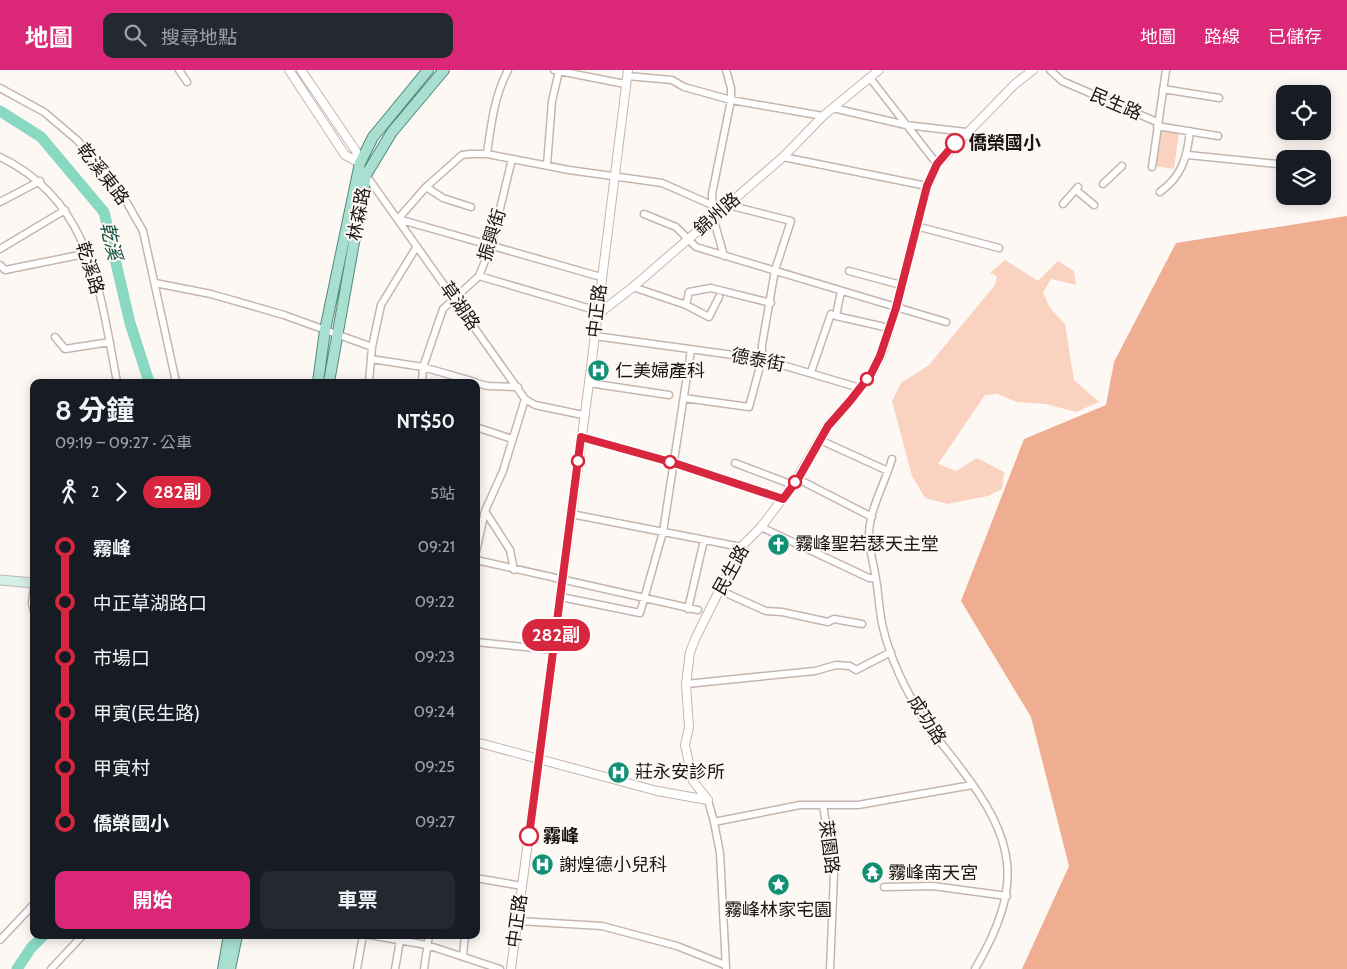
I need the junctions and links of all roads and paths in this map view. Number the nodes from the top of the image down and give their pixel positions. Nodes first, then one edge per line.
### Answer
1 (179, 70) edge
2 (289, 70) edge
3 (301, 70) edge
4 (428, 70) edge
5 (444, 70) edge
6 (508, 70) edge
7 (726, 70) edge
8 (879, 70) edge
9 (1033, 70) edge
10 (1050, 70) edge
11 (1166, 70) edge
12 (556, 71) edge
13 (627, 77) edge
14 (870, 78) junction
15 (187, 82) dead end
16 (0, 88) edge
17 (1163, 89) junction
18 (1219, 98) dead end
19 (731, 100) junction
20 (833, 108) junction
21 (823, 116) junction
22 (1157, 124) junction
23 (906, 125) junction
24 (1190, 131) junction
25 (966, 132) junction
26 (1218, 136) dead end
27 (487, 154) junction
28 (1188, 155) junction
29 (0, 157) edge
30 (783, 157) junction
31 (512, 159) junction
32 (360, 163) junction
33 (937, 164) junction
34 (1276, 164) edge
35 (547, 165) junction
36 (1122, 166) dead end
37 (1152, 167) dead end
38 (366, 175) junction
39 (616, 177) junction
40 (40, 181) junction
41 (1103, 184) dead end
42 (927, 186) junction
43 (426, 187) junction
44 (1160, 192) dead end
45 (0, 202) edge
46 (1063, 204) dead end
47 (712, 205) junction
48 (728, 205) junction
49 (1094, 205) dead end
50 (471, 207) dead end
51 (65, 210) junction
52 (644, 214) dead end
53 (713, 217) junction
54 (398, 219) junction
55 (916, 226) junction
56 (688, 239) junction
57 (418, 246) junction
58 (491, 246) junction
59 (999, 248) dead end
60 (0, 249) edge
61 (89, 253) junction
62 (724, 256) junction
63 (0, 266) edge
64 (775, 270) junction
65 (849, 271) dead end
66 (479, 276) junction
67 (601, 277) junction
68 (155, 283) junction
69 (901, 284) junction
70 (633, 287) junction
71 (841, 291) junction
72 (719, 297) dead end
73 (455, 298) junction
74 (770, 303) junction
75 (686, 306) junction
76 (896, 308) junction
77 (598, 313) junction
78 (836, 316) junction
79 (946, 322) dead end
80 (889, 328) junction
81 (325, 330) junction
82 (336, 334) junction
83 (595, 336) junction
84 (55, 337) dead end
85 (110, 342) junction
86 (372, 347) junction
87 (691, 350) junction
88 (762, 358) junction
89 (372, 359) junction
90 (423, 367) junction
91 (811, 372) junction
92 (116, 379) edge
93 (175, 379) edge
94 (318, 379) edge
95 (328, 379) edge
96 (369, 379) edge
97 (422, 379) edge
98 (463, 379) edge
99 (589, 382) junction
100 (480, 384) edge
101 (518, 387) junction
102 (860, 388) junction
103 (669, 395) dead end
104 (684, 398) junction
105 (525, 399) junction
106 (584, 415) junction
107 (480, 428) edge
108 (581, 437) junction
109 (512, 438) junction
110 (820, 440) junction
111 (892, 459) dead end
112 (674, 463) junction
113 (735, 463) dead end
114 (888, 471) junction
115 (796, 482) junction
116 (783, 499) junction
117 (485, 511) junction
118 (571, 514) junction
119 (872, 517) junction
120 (761, 527) junction
121 (663, 532) junction
122 (480, 534) edge
123 (704, 540) junction
124 (740, 548) junction
125 (480, 561) edge
126 (514, 570) junction
127 (876, 578) junction
128 (0, 580) edge
129 (563, 580) junction
130 (30, 584) edge
131 (720, 590) junction
132 (561, 597) junction
133 (646, 598) junction
134 (688, 610) junction
135 (698, 610) dead end
136 (862, 624) dead end
137 (480, 642) edge
138 (553, 650) junction
139 (891, 652) junction
140 (686, 684) junction
141 (480, 743) edge
142 (538, 760) junction
143 (972, 785) junction
144 (708, 800) junction
145 (823, 805) junction
146 (714, 822) junction
147 (480, 879) edge
148 (522, 886) junction
149 (884, 887) dead end
150 (1007, 896) junction
151 (30, 908) edge
152 (518, 921) junction
153 (78, 939) edge
154 (228, 939) edge
155 (236, 939) edge
156 (362, 939) edge
157 (401, 939) edge
158 (408, 939) edge
159 (428, 939) edge
160 (465, 939) edge
161 (0, 940) edge
162 (427, 944) junction
163 (463, 956) junction
164 (726, 967) edge
165 (51, 969) edge
166 (223, 969) edge
167 (230, 969) edge
168 (357, 969) edge
169 (395, 969) edge
170 (424, 969) edge
171 (500, 969) edge
172 (510, 969) edge
173 (830, 969) edge
174 (975, 969) edge

1 - 15 street
2 - 32 street, 草湖路
3 - 32 street, 草湖路
4 - 32 main road, 林森路
5 - 38 main road, 林森路
6 - 27 street
7 - 19 street
8 - 14 street, 錦州路
9 - 25 street, 民生路
10 - 22 street, 民生路
11 - 17 street
12 - 13 street
12 - 35 street
13 - 19 street
13 - 39 street, 中正路
14 - 20 street, 錦州路
14 - 23 street
16 - 68 street, 乾溪東路
17 - 18 street
17 - 22 street
19 - 21 street
19 - 47 street
20 - 21 street, 錦州路
20 - 23 street
21 - 30 street, 錦州路
22 - 24 street, 民生路
22 - 37 street
23 - 25 street
23 - 33 street
24 - 26 street, 民生路
24 - 28 street
25 - 33 street, 民生路
27 - 31 street
27 - 43 street
28 - 34 street
28 - 44 street
29 - 40 street, 乾溪路
30 - 42 street
30 - 48 street, 錦州路
31 - 35 street
31 - 58 street, 振興街
32 - 38 street, 草湖路
32 - 81 main road, 林森路
33 - 42 street, 民生路
35 - 39 street
36 - 41 street
38 - 54 street, 草湖路
38 - 82 main road, 林森路
39 - 47 street
39 - 67 street, 中正路
40 - 45 street
40 - 51 street, 乾溪路
42 - 55 street, 民生路
43 - 50 street
43 - 54 street
46 - 49 street
47 - 53 street
48 - 53 street, 錦州路
48 - 64 street
51 - 60 street
51 - 61 street, 乾溪路
52 - 56 street
53 - 56 street, 錦州路
53 - 62 street
54 - 57 street, 草湖路
54 - 58 street
55 - 59 street
55 - 69 street, 民生路
56 - 62 street
56 - 70 street, 錦州路
57 - 73 street, 草湖路
57 - 86 street
58 - 66 street, 振興街
58 - 67 street
61 - 63 street
61 - 85 street, 乾溪路
62 - 64 street
64 - 71 street
64 - 74 street
65 - 69 street
66 - 73 street, 振興街
66 - 77 street
67 - 77 street, 中正路
68 - 81 street
68 - 93 street, 乾溪東路
69 - 76 street, 民生路
70 - 75 street
70 - 77 street, 錦州路
71 - 76 street
71 - 78 street
72 - 75 street
73 - 90 street, 振興街
73 - 101 street, 草湖路
74 - 75 street
74 - 88 street
76 - 79 street
76 - 80 street, 民生路
77 - 83 street, 中正路
78 - 80 street
78 - 91 street
80 - 102 street, 民生路
81 - 82 street
81 - 94 main road, 林森路
82 - 86 street
82 - 95 main road, 林森路
83 - 87 street, 德泰街
83 - 99 street, 中正路
84 - 85 street
85 - 92 street, 乾溪路
86 - 89 street
87 - 88 street, 德泰街
87 - 104 street
88 - 91 street, 德泰街
88 - 104 street
89 - 90 street
89 - 96 street
90 - 97 street, 振興街
90 - 98 street
91 - 102 street, 德泰街
99 - 103 street
99 - 106 street, 中正路
100 - 101 street
101 - 105 street, 草湖路
102 - 110 street, 民生路
104 - 112 street
105 - 106 street
105 - 109 street
106 - 108 street, 中正路
107 - 109 street
108 - 112 street
108 - 118 street, 中正路
109 - 117 street
110 - 114 street
110 - 115 street, 民生路
111 - 114 street, 成功路
112 - 116 street
112 - 121 street
113 - 115 street
114 - 119 street, 成功路
115 - 116 street, 民生路
115 - 119 street
116 - 120 street, 民生路
117 - 122 street
117 - 126 street
118 - 121 street
118 - 129 street, 中正路
119 - 127 street, 成功路
120 - 124 street, 民生路
120 - 127 street
121 - 123 street
121 - 133 street
123 - 124 street
123 - 134 street
124 - 131 street, 民生路
125 - 126 street
126 - 129 street
127 - 139 street, 成功路
128 - 130 main road
129 - 132 street, 中正路
129 - 133 street
131 - 136 street
131 - 140 street, 民生路
132 - 133 street
132 - 138 street, 中正路
133 - 134 street
134 - 135 street
137 - 138 street
138 - 142 street, 中正路
139 - 140 street
139 - 143 street, 成功路
140 - 144 street, 民生路
141 - 142 street
142 - 144 street
142 - 148 street, 中正路
143 - 145 street
143 - 150 street, 成功路
144 - 146 street, 民生路
145 - 146 street, 萊園路
145 - 173 street, 萊園路
146 - 164 street, 民生路
147 - 148 street
148 - 152 street, 中正路
149 - 150 street
150 - 174 street, 成功路
151 - 161 street
152 - 164 street
152 - 172 street, 中正路
153 - 165 street
154 - 166 main road
155 - 167 main road
156 - 168 street
157 - 169 street
158 - 162 street
159 - 162 street
160 - 163 street
162 - 163 street
162 - 170 street
163 - 171 street

